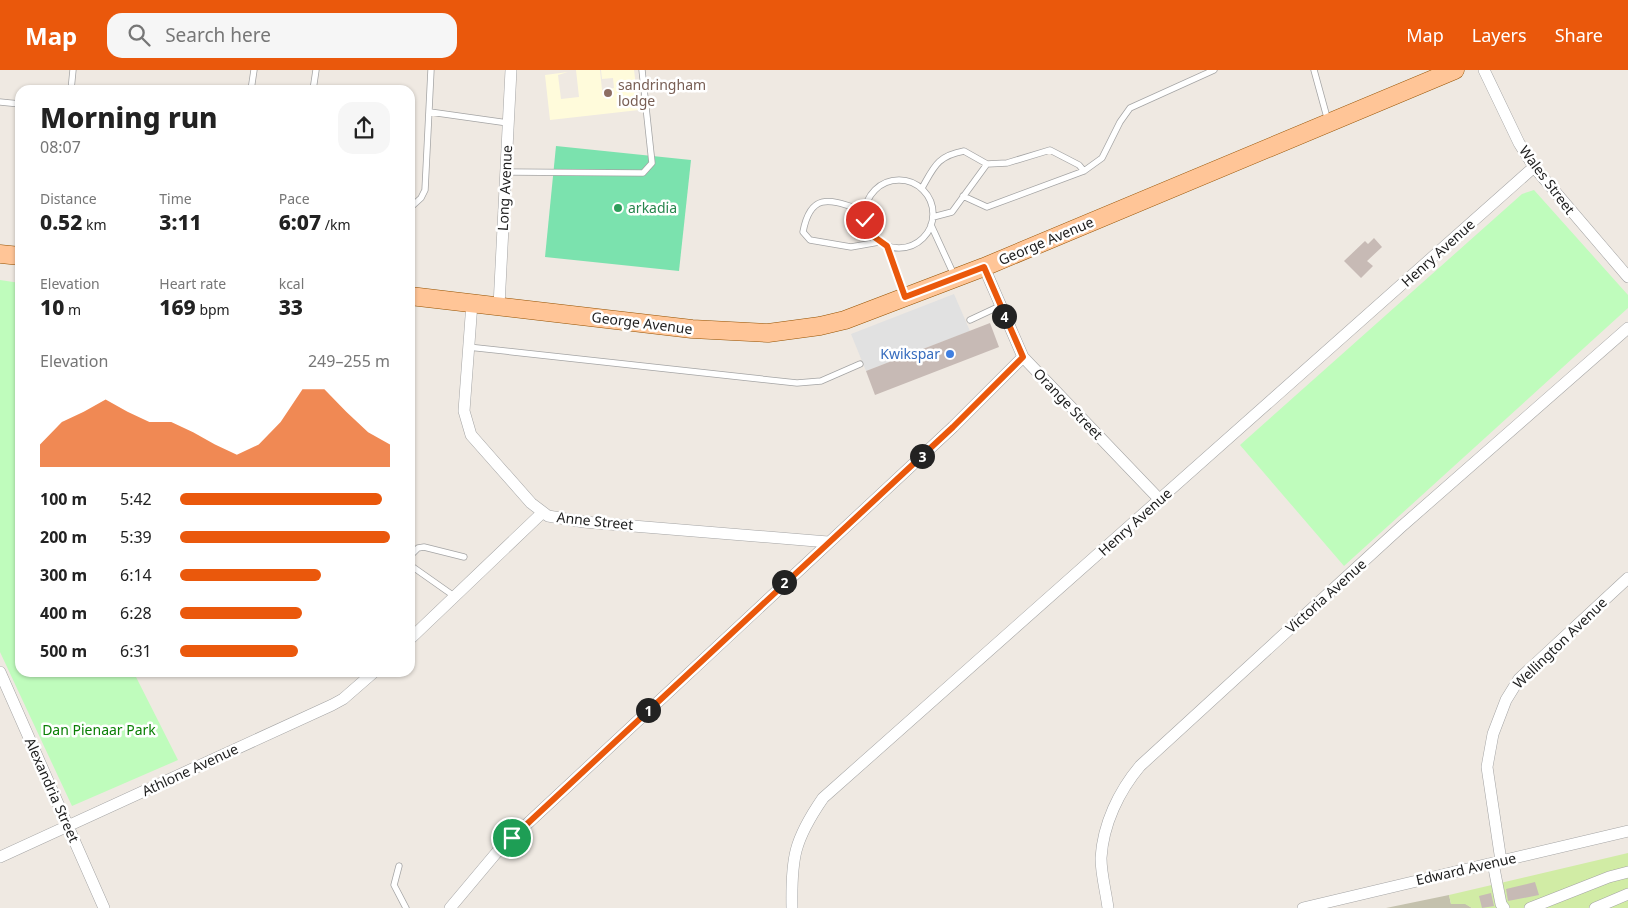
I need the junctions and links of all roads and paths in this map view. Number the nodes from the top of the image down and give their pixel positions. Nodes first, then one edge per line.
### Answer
1 (73, 70) edge
2 (254, 70) edge
3 (316, 70) edge
4 (431, 70) edge
5 (511, 70) edge
6 (642, 70) edge
7 (1214, 70) edge
8 (1314, 70) edge
9 (1455, 70) edge
10 (1484, 70) edge
11 (72, 85) edge
12 (252, 85) edge
13 (314, 85) edge
14 (0, 102) edge
15 (15, 104) edge
16 (430, 112) junction
17 (508, 123) junction
18 (1328, 123) junction
19 (987, 164) junction
20 (1534, 167) junction
21 (505, 172) junction
22 (1084, 172) junction
23 (922, 188) junction
24 (963, 196) junction
25 (415, 203) edge
26 (864, 211) junction
27 (933, 217) junction
28 (931, 225) junction
29 (879, 242) junction
30 (887, 246) junction
31 (0, 254) edge
32 (15, 256) edge
33 (984, 267) junction
34 (955, 277) junction
35 (1628, 277) edge
36 (415, 297) edge
37 (905, 297) junction
38 (472, 303) junction
39 (499, 306) junction
40 (1000, 306) junction
41 (970, 320) dead end
42 (1628, 328) edge
43 (468, 347) junction
44 (1023, 357) junction
45 (860, 364) dead end
46 (1160, 500) junction
47 (542, 513) junction
48 (828, 542) junction
49 (415, 551) edge
50 (464, 557) dead end
51 (415, 569) edge
52 (1628, 578) edge
53 (454, 596) junction
54 (415, 633) edge
55 (368, 677) edge
56 (1, 678) edge
57 (67, 827) junction
58 (1628, 831) edge
59 (0, 857) edge
60 (1497, 862) junction
61 (398, 866) dead end
62 (1625, 873) edge
63 (1626, 895) edge
64 (104, 908) edge
65 (406, 908) edge
66 (450, 908) edge
67 (792, 908) edge
68 (1108, 908) edge
69 (1303, 908) edge
70 (1504, 908) edge
71 (1530, 908) edge
72 (1595, 908) edge

1 - 11 lane
2 - 12 lane
3 - 13 lane
4 - 16 lane
5 - 17 street, Long Avenue
6 - 21 lane
7 - 22 lane
8 - 18 lane
9 - 18 main road, George Avenue
10 - 20 street, Wales Street
14 - 15 lane
16 - 17 lane
16 - 25 lane
17 - 21 street, Long Avenue
18 - 33 main road, George Avenue
19 - 22 lane
19 - 23 lane
19 - 24 lane
20 - 35 street, Wales Street
20 - 46 street, Henry Avenue
21 - 39 street, Long Avenue
22 - 24 lane
23 - 26 lane
23 - 27 lane
24 - 27 lane
26 - 29 lane
26 - 29 lane
27 - 28 lane
28 - 30 lane
28 - 34 lane
29 - 30 lane
30 - 37 lane
31 - 32 main road
33 - 34 main road, George Avenue
33 - 40 street, Orange Street
34 - 37 main road, George Avenue
36 - 38 main road, George Avenue
37 - 39 main road, George Avenue
38 - 39 main road, George Avenue
38 - 43 street, Anne Street
40 - 41 lane
40 - 44 street, Orange Street
42 - 68 street, Victoria Avenue
43 - 45 lane
43 - 47 street, Anne Street
44 - 46 street, Orange Street
44 - 48 street
46 - 67 street, Henry Avenue
47 - 48 street, Anne Street
47 - 53 street
48 - 66 street
49 - 50 lane
51 - 53 lane
52 - 60 street, Wellington Avenue
53 - 54 street
55 - 57 street, Athlone Avenue
56 - 57 street, Alexandria Street
57 - 59 street, Athlone Avenue
57 - 64 street, Alexandria Street
58 - 60 street, Edward Avenue
60 - 69 street, Edward Avenue
60 - 70 street, Wellington Avenue
61 - 65 lane
62 - 63 street
62 - 71 street
63 - 72 street

